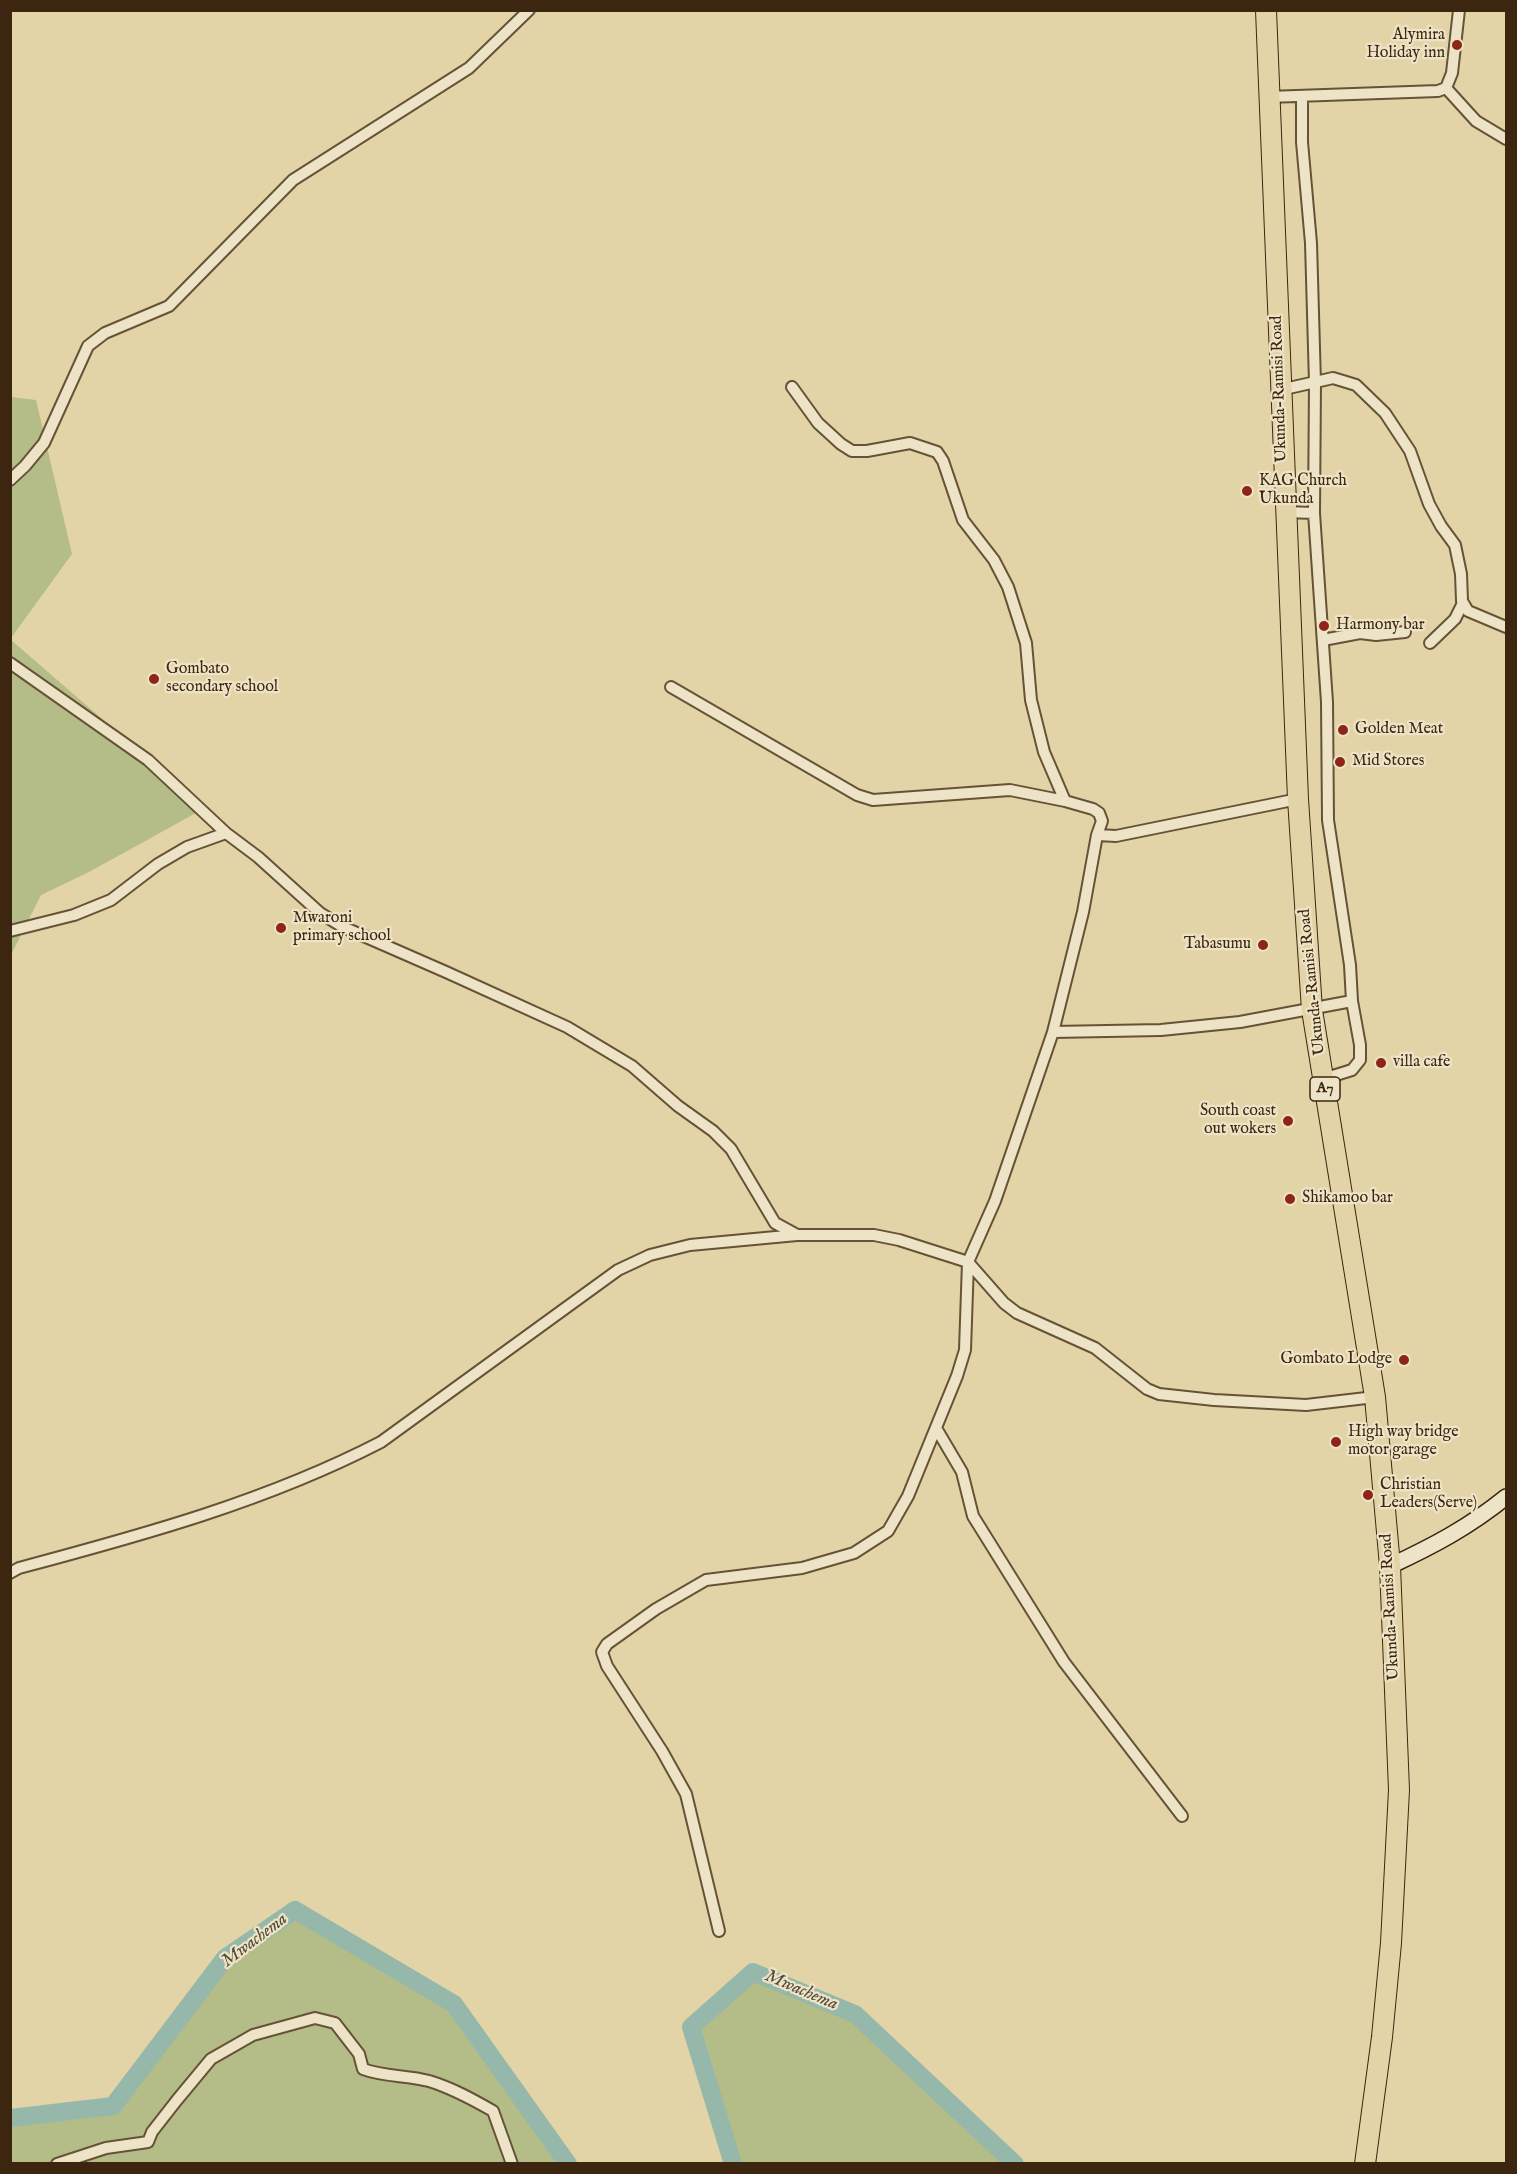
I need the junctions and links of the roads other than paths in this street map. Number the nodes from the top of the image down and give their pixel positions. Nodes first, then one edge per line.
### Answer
1 (529, 10) edge
2 (1266, 10) edge
3 (1459, 10) edge
4 (1446, 88) junction
5 (1302, 96) junction
6 (1269, 97) junction
7 (1506, 139) edge
8 (1315, 383) junction
9 (792, 387) dead end
10 (1280, 390) junction
11 (10, 480) edge
12 (1286, 512) junction
13 (1314, 513) junction
14 (1463, 603) junction
15 (1506, 627) edge
16 (1405, 632) dead end
17 (1323, 640) junction
18 (1430, 643) dead end
19 (10, 663) edge
20 (671, 687) dead end
21 (1298, 799) junction
22 (1065, 801) junction
23 (226, 832) junction
24 (1097, 835) junction
25 (10, 931) edge
26 (1352, 1001) junction
27 (1312, 1010) junction
28 (1053, 1032) junction
29 (1323, 1079) junction
30 (797, 1235) junction
31 (968, 1262) junction
32 (1375, 1397) junction
33 (936, 1428) junction
34 (1506, 1497) edge
35 (1390, 1566) junction
36 (10, 1573) edge
37 (1182, 1816) dead end
38 (719, 1931) dead end
39 (57, 2163) edge
40 (512, 2163) edge
41 (1365, 2163) edge

1 - 11 street
2 - 6 highway, Ukunda-Ramisi Road / A7
3 - 4 street
4 - 5 street
4 - 7 street
5 - 6 street
5 - 8 street
6 - 10 highway, Ukunda-Ramisi Road / A7
8 - 10 street
8 - 13 street
8 - 14 street
9 - 22 street
10 - 12 highway, Ukunda-Ramisi Road / A7
12 - 13 street
12 - 21 highway, Ukunda-Ramisi Road / A7
13 - 17 street
14 - 15 street
14 - 18 street
16 - 17 street
17 - 26 street
19 - 23 street
20 - 22 street
21 - 24 street
21 - 27 highway, Ukunda-Ramisi Road / A7
22 - 24 street
23 - 25 street
23 - 30 street
24 - 28 street
26 - 27 street
26 - 29 street
27 - 28 street
27 - 29 highway, Ukunda-Ramisi Road / A7
28 - 31 street
29 - 32 highway, Ukunda-Ramisi Road / A7
30 - 31 street
30 - 36 street
31 - 32 street
31 - 33 street
32 - 35 highway, Ukunda-Ramisi Road / A7
33 - 37 street
33 - 38 street
34 - 35 street
35 - 41 highway, Ukunda-Ramisi Road / A7
39 - 40 street

